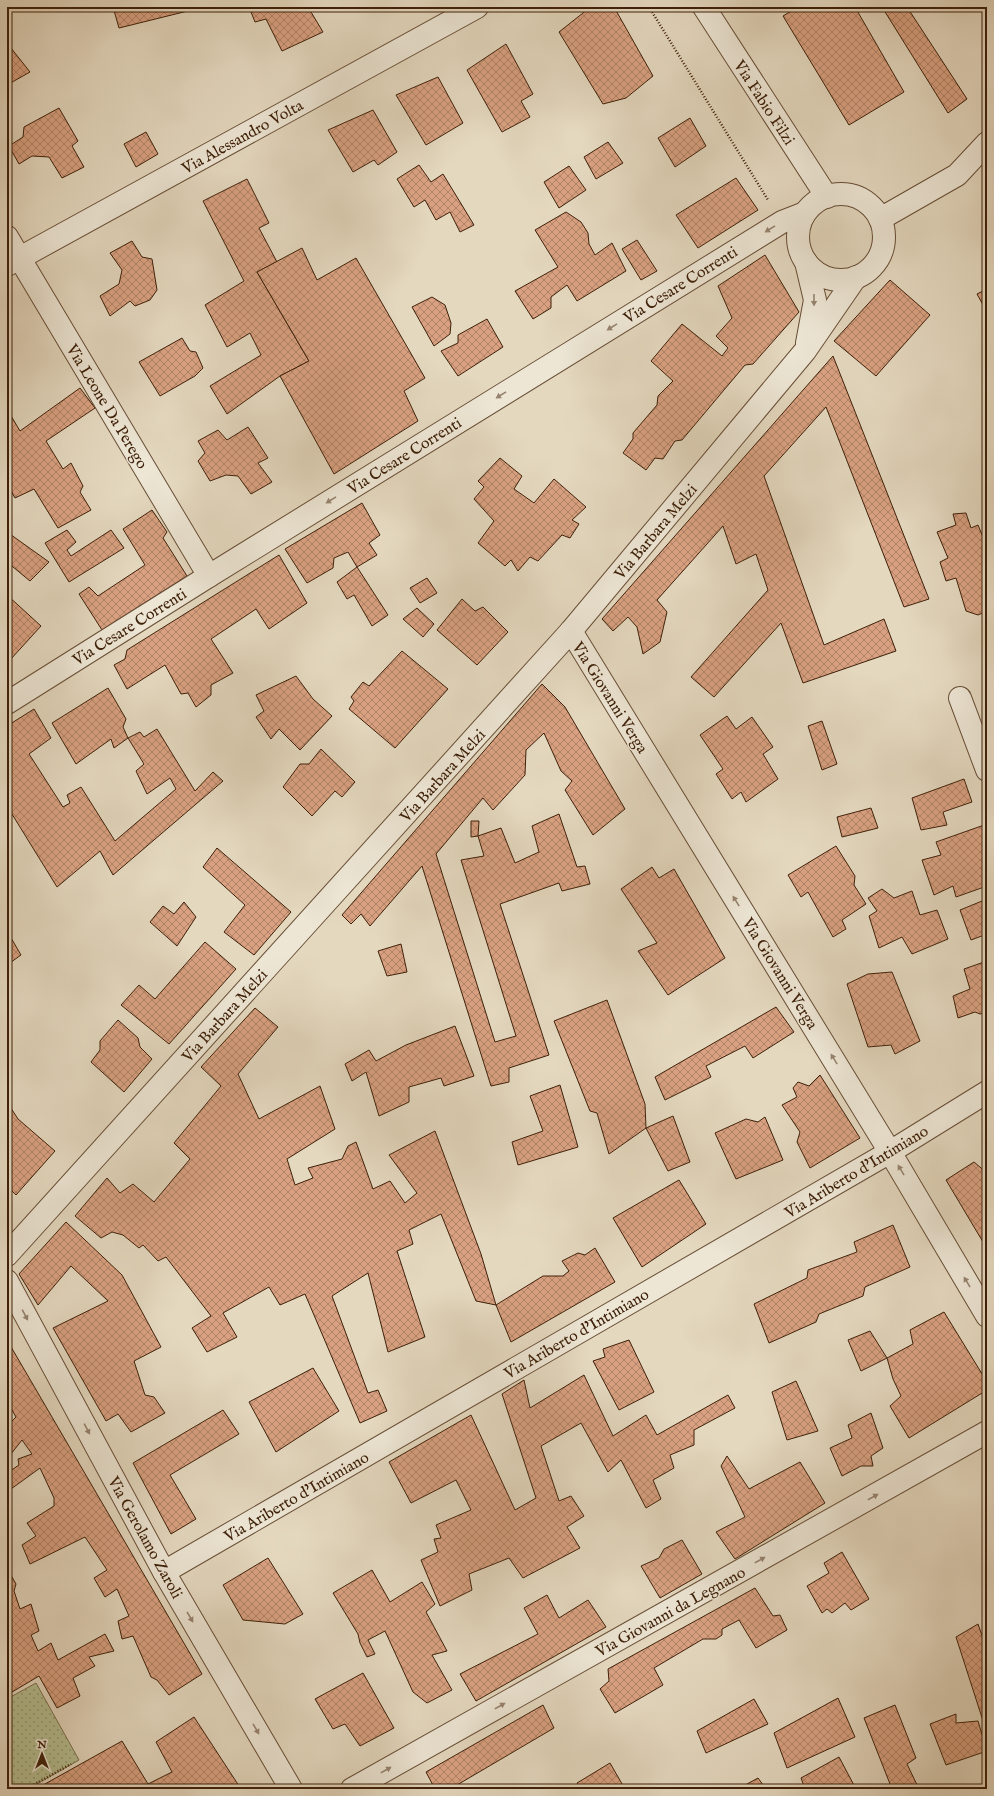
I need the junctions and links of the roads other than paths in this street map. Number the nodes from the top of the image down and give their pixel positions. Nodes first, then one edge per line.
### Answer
1 (477, 7) edge
2 (704, 7) edge
3 (987, 142) edge
4 (827, 197) junction
5 (805, 213) junction
6 (880, 219) junction
7 (7, 237) edge
8 (13, 262) edge
9 (806, 262) junction
10 (856, 277) junction
11 (805, 351) junction
12 (209, 576) junction
13 (571, 632) junction
14 (960, 698) dead end
15 (7, 703) edge
16 (987, 770) edge
17 (987, 1092) edge
18 (890, 1152) junction
19 (7, 1255) edge
20 (7, 1280) edge
21 (987, 1316) edge
22 (987, 1432) edge
23 (164, 1572) junction
24 (291, 1789) edge
25 (352, 1789) edge

1 - 8 street, Via Alessandro Volta
2 - 4 street, Via Fabio Filzi
3 - 6 street
4 - 5 street, Via Barbara Melzi
4 - 6 street, Via Barbara Melzi
5 - 9 street, Via Barbara Melzi
5 -> 12 street, Via Cesare Correnti
6 - 10 street, Via Barbara Melzi
7 - 8 street, Via Leone Da Perego
8 - 12 street, Via Leone Da Perego
9 - 10 street, Via Barbara Melzi
9 -> 11 street
10 - 11 street, Via Barbara Melzi
11 - 13 street, Via Barbara Melzi
12 - 15 street, Via Cesare Correnti
18 -> 13 street, Via Giovanni Verga
13 - 19 street, Via Barbara Melzi
14 - 16 street
17 - 18 street, Via Ariberto d'Intimiano
21 -> 18 street, Via Giovanni Verga
18 - 23 street, Via Ariberto d'Intimiano
20 -> 23 street, Via Gerolamo Zaroli
25 -> 22 street, Via Giovanni da Legnano
23 -> 24 street, Via Gerolamo Zaroli

